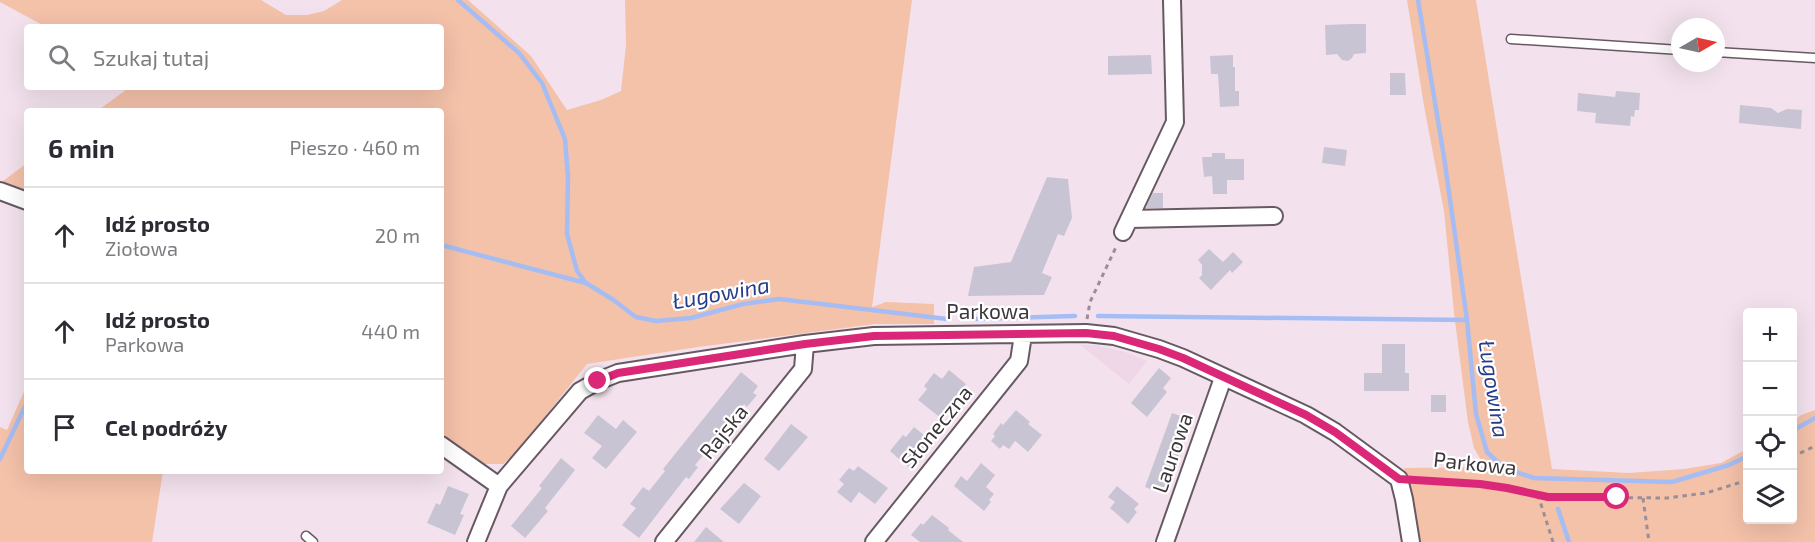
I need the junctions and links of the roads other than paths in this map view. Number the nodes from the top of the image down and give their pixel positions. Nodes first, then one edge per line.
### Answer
1 (1172, 0) edge
2 (1510, 39) dead end
3 (1671, 49) edge
4 (1725, 53) edge
5 (1815, 58) edge
6 (0, 191) edge
7 (24, 200) edge
8 (1274, 216) dead end
9 (1023, 334) junction
10 (805, 344) junction
11 (1223, 378) junction
12 (444, 447) edge
13 (499, 486) junction
14 (476, 542) edge
15 (664, 542) edge
16 (874, 542) edge
17 (1165, 542) edge
18 (1411, 542) edge

1 - 8 street
2 - 3 lane
4 - 5 lane
6 - 7 street
9 - 10 street, Parkowa
9 - 11 street, Parkowa
9 - 16 street, Słoneczna
10 - 13 street, Parkowa
10 - 15 street, Rajska
11 - 17 street, Laurowa
11 - 18 street, Parkowa
12 - 13 street
13 - 14 street, Parkowa

